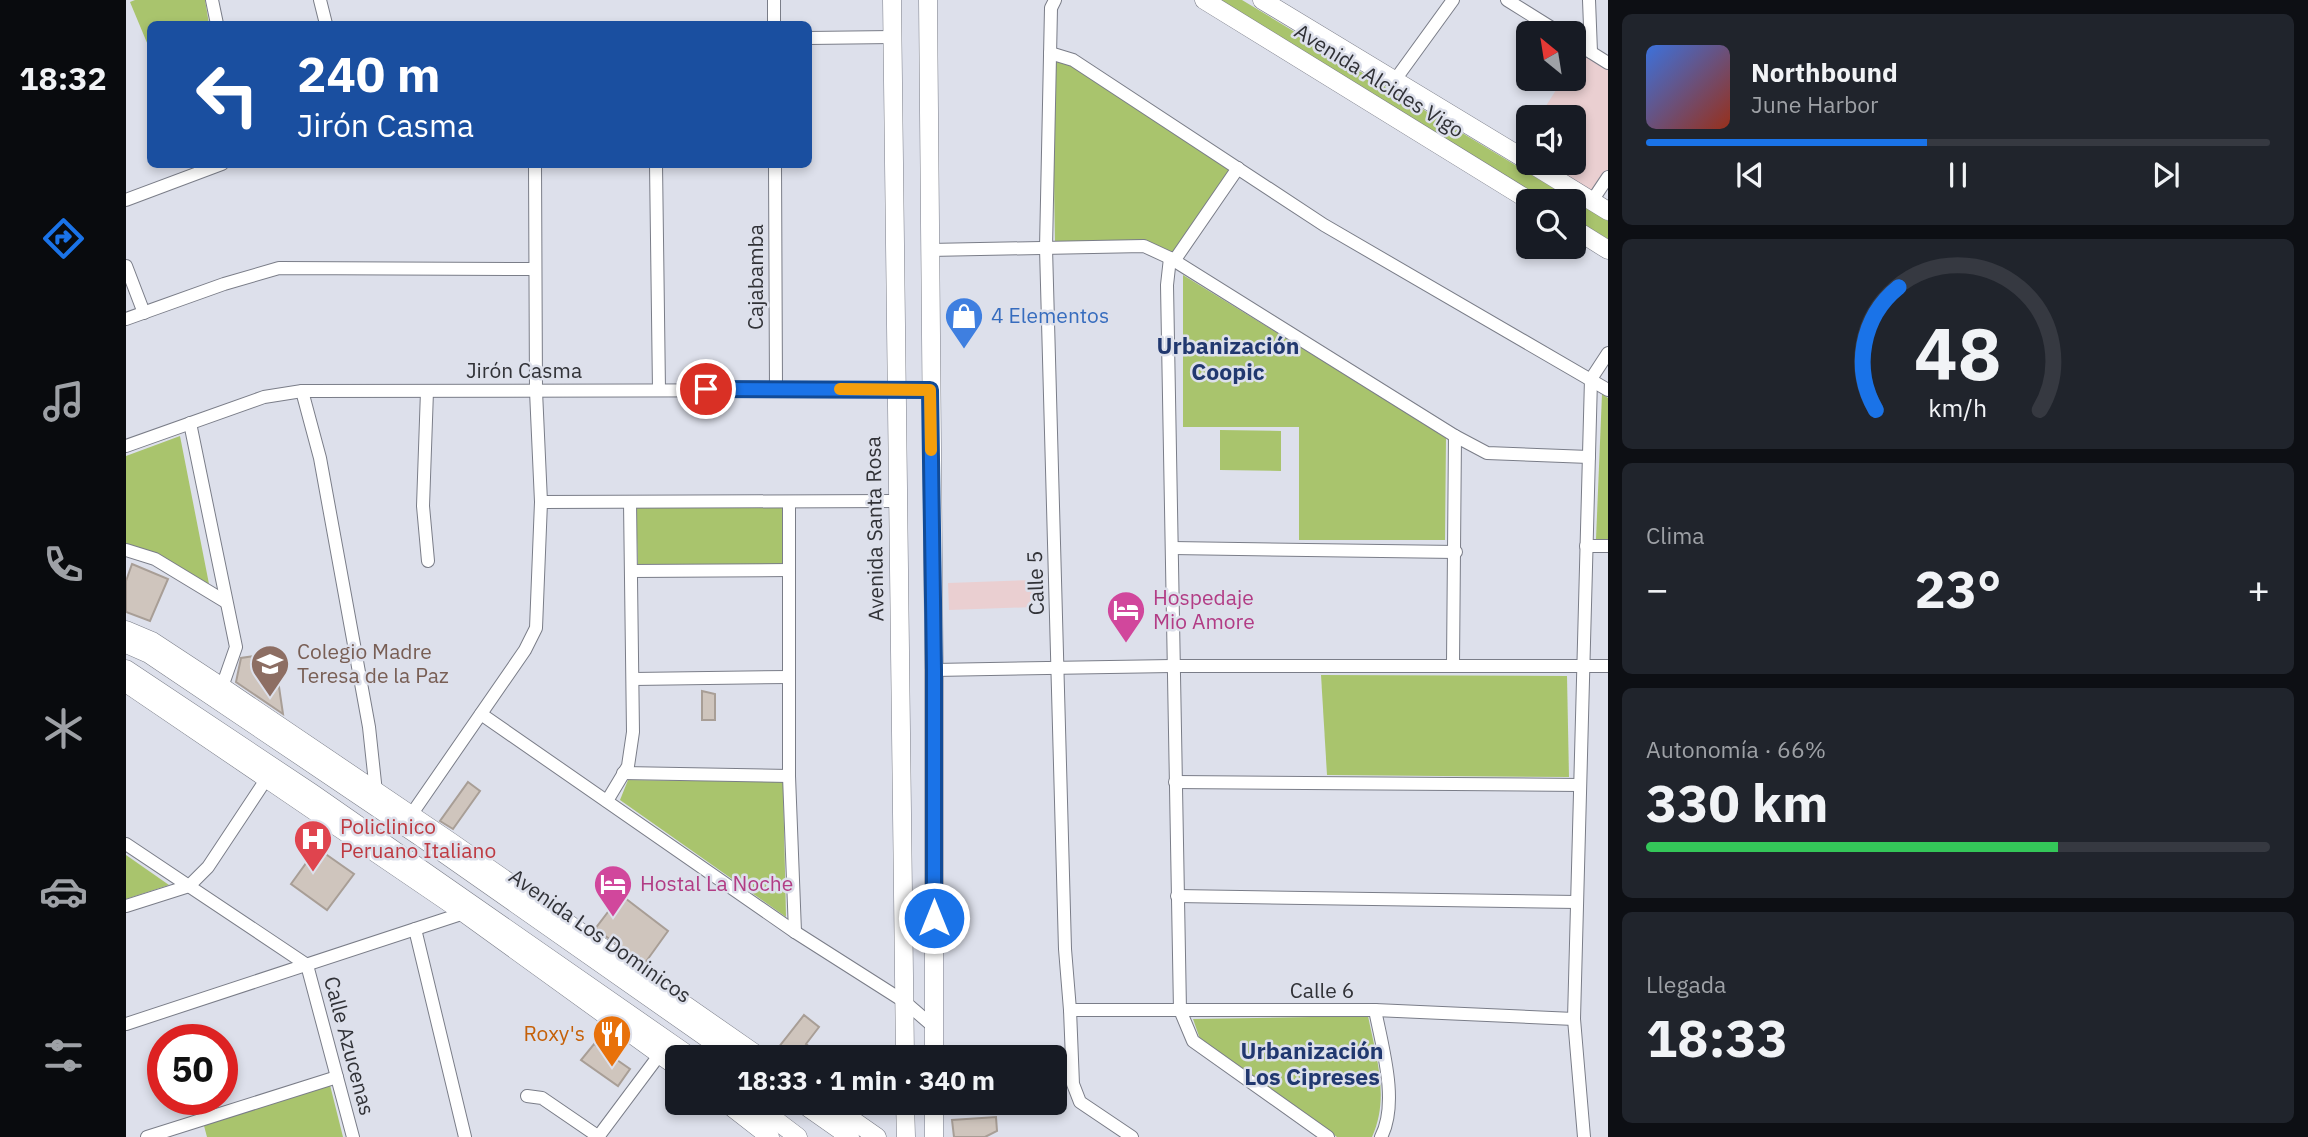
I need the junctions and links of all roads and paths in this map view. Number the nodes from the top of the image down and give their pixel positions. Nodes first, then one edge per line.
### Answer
1 (212, 0) edge
2 (320, 0) edge
3 (774, 0) edge
4 (892, 0) edge
5 (928, 0) edge
6 (1055, 0) edge
7 (1204, 0) edge
8 (1262, 0) edge
9 (1453, 0) edge
10 (1507, 0) edge
11 (1589, 0) edge
12 (216, 21) edge
13 (325, 21) edge
14 (774, 21) edge
15 (1541, 21) edge
16 (893, 37) junction
17 (812, 38) edge
18 (1586, 49) edge
19 (1591, 52) junction
20 (1050, 53) junction
21 (1608, 63) edge
22 (1395, 80) junction
23 (1516, 154) edge
24 (211, 168) edge
25 (535, 168) edge
26 (656, 168) edge
27 (775, 168) edge
28 (1238, 169) junction
29 (1550, 175) edge
30 (1608, 177) edge
31 (1516, 192) edge
32 (126, 200) edge
33 (1592, 201) junction
34 (1608, 211) edge
35 (1586, 236) edge
36 (1046, 248) junction
37 (929, 250) junction
38 (1608, 250) edge
39 (1172, 260) junction
40 (126, 266) edge
41 (536, 269) junction
42 (144, 313) junction
43 (126, 319) edge
44 (1608, 353) edge
45 (1591, 380) junction
46 (776, 389) junction
47 (895, 389) junction
48 (659, 390) junction
49 (930, 390) junction
50 (1608, 390) edge
51 (302, 391) junction
52 (427, 391) junction
53 (536, 391) junction
54 (190, 423) junction
55 (1455, 436) junction
56 (126, 446) edge
57 (1589, 457) junction
58 (897, 501) junction
59 (541, 502) junction
60 (630, 502) junction
61 (789, 502) junction
62 (1586, 546) junction
63 (1608, 546) edge
64 (1172, 548) junction
65 (126, 550) edge
66 (1456, 552) junction
67 (428, 561) dead end
68 (789, 570) junction
69 (631, 572) junction
70 (226, 601) junction
71 (126, 630) edge
72 (126, 644) edge
73 (1453, 664) junction
74 (1172, 666) junction
75 (1582, 666) junction
76 (1608, 666) edge
77 (1058, 667) junction
78 (126, 669) edge
79 (934, 670) junction
80 (789, 677) junction
81 (633, 679) junction
82 (126, 683) edge
83 (222, 687) junction
84 (481, 714) junction
85 (624, 773) junction
86 (789, 776) junction
87 (267, 778) junction
88 (1175, 782) junction
89 (1580, 785) junction
90 (376, 792) junction
91 (312, 793) junction
92 (607, 801) junction
93 (411, 815) junction
94 (329, 821) junction
95 (419, 836) junction
96 (451, 842) junction
97 (126, 844) edge
98 (189, 886) junction
99 (1177, 897) junction
100 (1577, 902) junction
101 (126, 906) edge
102 (464, 913) junction
103 (415, 929) junction
104 (795, 932) junction
105 (307, 965) junction
106 (905, 1002) junction
107 (1070, 1010) junction
108 (1180, 1010) junction
109 (1375, 1010) junction
110 (1574, 1019) junction
111 (126, 1024) edge
112 (934, 1028) junction
113 (674, 1045) edge
114 (717, 1045) edge
115 (743, 1045) edge
116 (905, 1045) edge
117 (934, 1045) edge
118 (660, 1054) junction
119 (665, 1058) edge
120 (337, 1077) junction
121 (527, 1097) dead end
122 (742, 1115) edge
123 (769, 1115) edge
124 (819, 1115) edge
125 (846, 1115) edge
126 (905, 1115) edge
127 (934, 1115) edge
128 (146, 1137) edge
129 (353, 1137) edge
130 (465, 1137) edge
131 (599, 1137) edge
132 (770, 1137) edge
133 (798, 1137) edge
134 (850, 1137) edge
135 (877, 1137) edge
136 (905, 1137) edge
137 (934, 1137) edge
138 (1132, 1137) edge
139 (1328, 1137) edge
140 (1381, 1137) edge
141 (1584, 1137) edge

1 - 12 street
2 - 13 street
3 - 14 street
4 - 16 main road, Avenida Santa Rosa
5 - 37 main road
6 - 20 street, Calle 5
7 - 31 main road, Avenida Alcides Vigo
8 - 22 main road, Avenida Alcides Vigo
9 - 22 street
10 - 15 street
11 - 19 street
16 - 17 street
16 - 47 main road, Avenida Santa Rosa
18 - 19 street
19 - 21 street
20 - 28 street
20 - 36 street, Calle 5
22 - 23 main road, Avenida Alcides Vigo
24 - 32 street
25 - 41 street
26 - 48 street
27 - 46 street, Cajabamba
28 - 39 street
28 - 45 street
29 - 33 main road, Avenida Alcides Vigo
30 - 33 street
33 - 34 main road, Avenida Alcides Vigo
35 - 38 main road
36 - 37 street
36 - 39 street
36 - 77 street, Calle 5
37 - 49 main road
39 - 55 street
39 - 64 street
40 - 42 street
41 - 42 street
41 - 53 street
42 - 43 street
44 - 45 street
45 - 50 street
45 - 57 street
46 - 47 street, Jirón Casma
46 - 48 street, Jirón Casma
47 - 49 street, Jirón Casma
47 - 58 main road, Avenida Santa Rosa
48 - 53 street, Jirón Casma
49 - 79 main road
51 - 52 street, Jirón Casma
51 - 54 street, Jirón Casma
51 - 90 street
52 - 53 street, Jirón Casma
52 - 67 street
53 - 59 street
54 - 56 street, Jirón Casma
54 - 70 street
55 - 57 street
55 - 66 street
57 - 62 street
58 - 61 street
58 - 106 main road, Avenida Santa Rosa
59 - 60 street
59 - 84 street
60 - 61 street
60 - 69 street
61 - 68 street
62 - 63 street
62 - 75 street
64 - 66 street
64 - 74 street
65 - 70 street
66 - 73 street
68 - 69 street
68 - 80 street
69 - 81 street
70 - 83 street
71 - 83 main road, Avenida Los Dominicos
72 - 95 main road, Avenida Los Dominicos
73 - 74 street
73 - 75 street
74 - 77 street
74 - 88 street
75 - 76 street
75 - 89 street
77 - 79 street
77 - 107 street, Calle 5
78 - 91 main road
79 - 112 main road
80 - 81 street
80 - 86 street
81 - 85 street
82 - 87 main road
83 - 90 main road, Avenida Los Dominicos
84 - 92 street
84 - 93 street
85 - 86 street
85 - 92 street
86 - 104 street
87 - 94 main road
87 - 98 street
88 - 89 street
88 - 99 street
89 - 100 street
90 - 93 main road, Avenida Los Dominicos
91 - 94 main road
91 - 113 main road
92 - 104 street
93 - 96 main road, Avenida Los Dominicos
94 - 102 main road
95 - 96 main road
95 - 114 main road, Avenida Los Dominicos
96 - 115 main road, Avenida Los Dominicos
97 - 98 street
98 - 101 street
98 - 105 street
99 - 100 street
99 - 108 street
100 - 110 street
102 - 103 street
102 - 118 main road
103 - 105 street
103 - 130 street
104 - 106 street
105 - 111 street
105 - 120 street, Calle Azucenas
106 - 112 street
106 - 116 main road, Avenida Santa Rosa
107 - 108 street, Calle 6
107 - 138 street, Calle 5
108 - 109 street, Calle 6
108 - 139 street
109 - 110 street, Calle 6
109 - 140 street
110 - 141 street
112 - 117 main road
118 - 119 main road
118 - 131 street
120 - 128 street
120 - 129 street, Calle Azucenas
121 - 131 street
122 - 132 main road
123 - 133 main road
124 - 134 main road
125 - 135 main road
126 - 136 main road
127 - 137 main road

